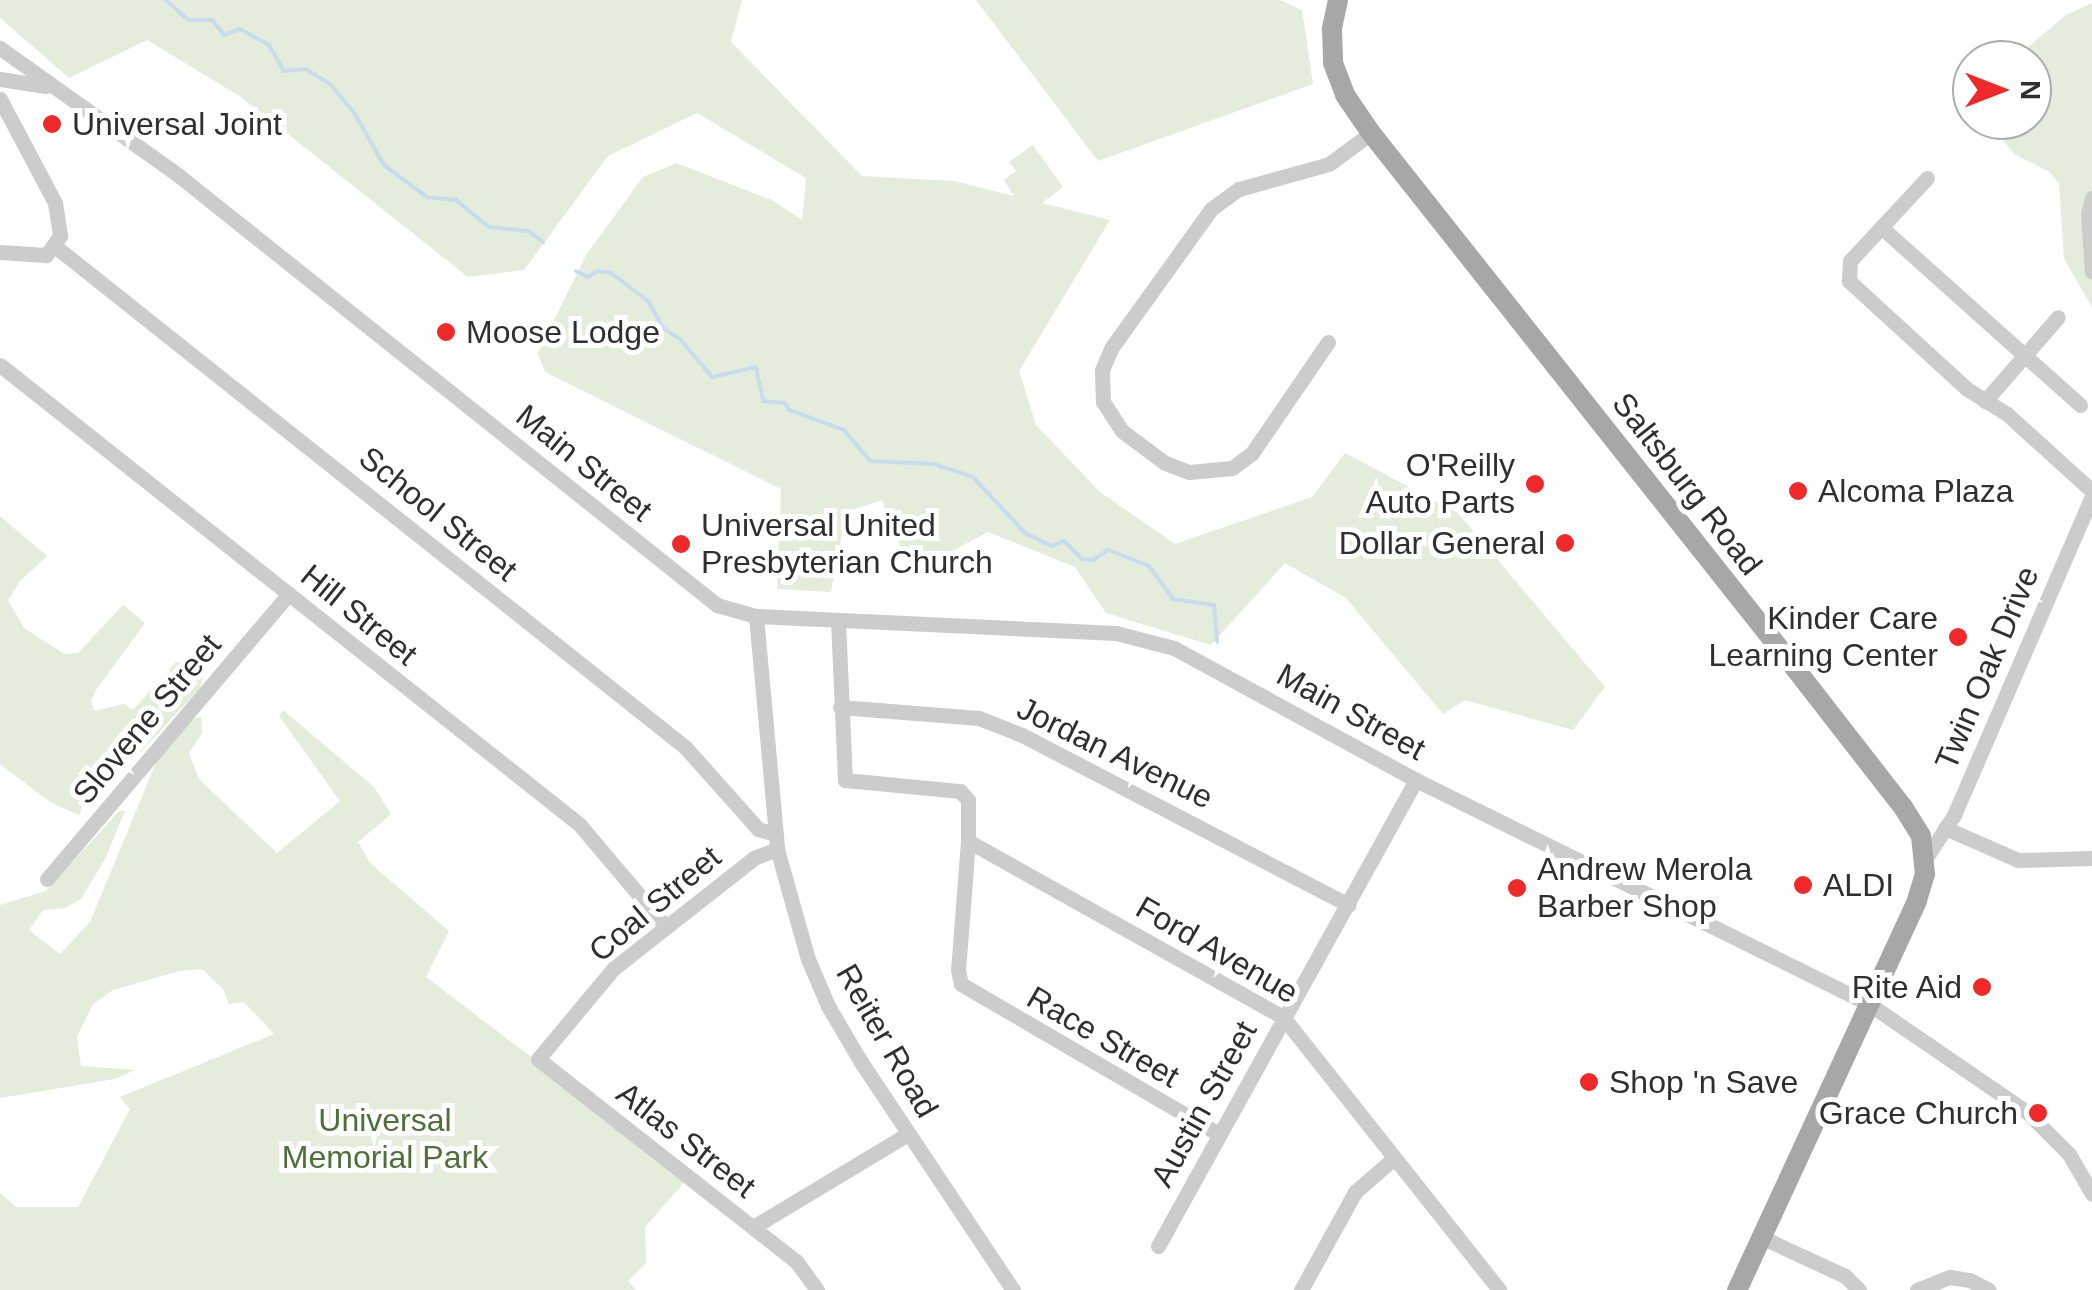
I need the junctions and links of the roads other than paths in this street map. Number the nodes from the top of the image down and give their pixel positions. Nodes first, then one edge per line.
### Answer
1 (1338, 0) edge
2 (0, 48) edge
3 (0, 79) edge
4 (49, 86) junction
5 (0, 99) edge
6 (1371, 133) junction
7 (1927, 178) dead end
8 (2092, 198) edge
9 (1881, 227) junction
10 (56, 247) junction
11 (0, 252) edge
12 (2092, 272) edge
13 (2058, 318) dead end
14 (1328, 342) dead end
15 (2025, 355) junction
16 (0, 365) edge
17 (1985, 400) junction
18 (2080, 405) dead end
19 (2090, 502) edge
20 (289, 594) junction
21 (756, 616) junction
22 (838, 620) junction
23 (840, 707) junction
24 (1416, 780) junction
25 (1945, 828) junction
26 (968, 841) junction
27 (776, 842) junction
28 (1926, 858) junction
29 (2092, 858) edge
30 (47, 879) dead end
31 (1348, 904) junction
32 (666, 927) junction
33 (1869, 1004) junction
34 (1284, 1017) junction
35 (538, 1059) joint
36 (908, 1134) junction
37 (1219, 1134) junction
38 (1394, 1158) junction
39 (2092, 1194) edge
40 (752, 1227) junction
41 (1761, 1237) junction
42 (1158, 1246) dead end
43 (817, 1290) edge
44 (1013, 1290) edge
45 (1300, 1290) edge
46 (1499, 1290) edge
47 (1737, 1290) edge
48 (1858, 1290) edge
49 (1917, 1290) edge
50 (1989, 1290) edge

1 - 6 main road, Saltsburg Road
2 - 4 street, Main Street
3 - 4 street
4 - 21 street, Main Street
5 - 10 street
6 - 14 street
6 - 28 main road, Saltsburg Road
7 - 9 street
8 - 12 street
9 - 15 street
9 - 17 street
10 - 11 street
10 - 27 street, School Street
13 - 15 street
15 - 17 street
15 - 18 street
16 - 20 street, Hill Street
17 - 19 street
19 - 25 street, Twin Oak Drive
20 - 30 street, Slovene Street
20 - 32 street, Hill Street
21 - 22 street, Main Street
21 - 27 street, Reiter Road
22 - 23 street
22 - 24 street, Main Street
23 - 26 street
23 - 31 street, Jordan Avenue
24 - 31 street, Austin Street
24 - 33 street, Main Street
25 - 28 street, Twin Oak Drive
25 - 29 street
26 - 34 street, Ford Avenue
26 - 37 street, Race Street
27 - 32 street, Coal Street
27 - 36 street, Reiter Road
28 - 33 main road
31 - 34 street, Austin Street
32 - 35 street, Coal Street
33 - 39 street, Main Street
33 - 41 main road
34 - 37 street, Austin Street
34 - 38 street, Ford Avenue
35 - 40 street, Atlas Street
36 - 40 street, Atlas Street
36 - 44 street, Reiter Road
37 - 42 street, Austin Street
38 - 45 street
38 - 46 street, Ford Avenue
40 - 43 street
41 - 47 main road
41 - 48 street
49 - 50 street

